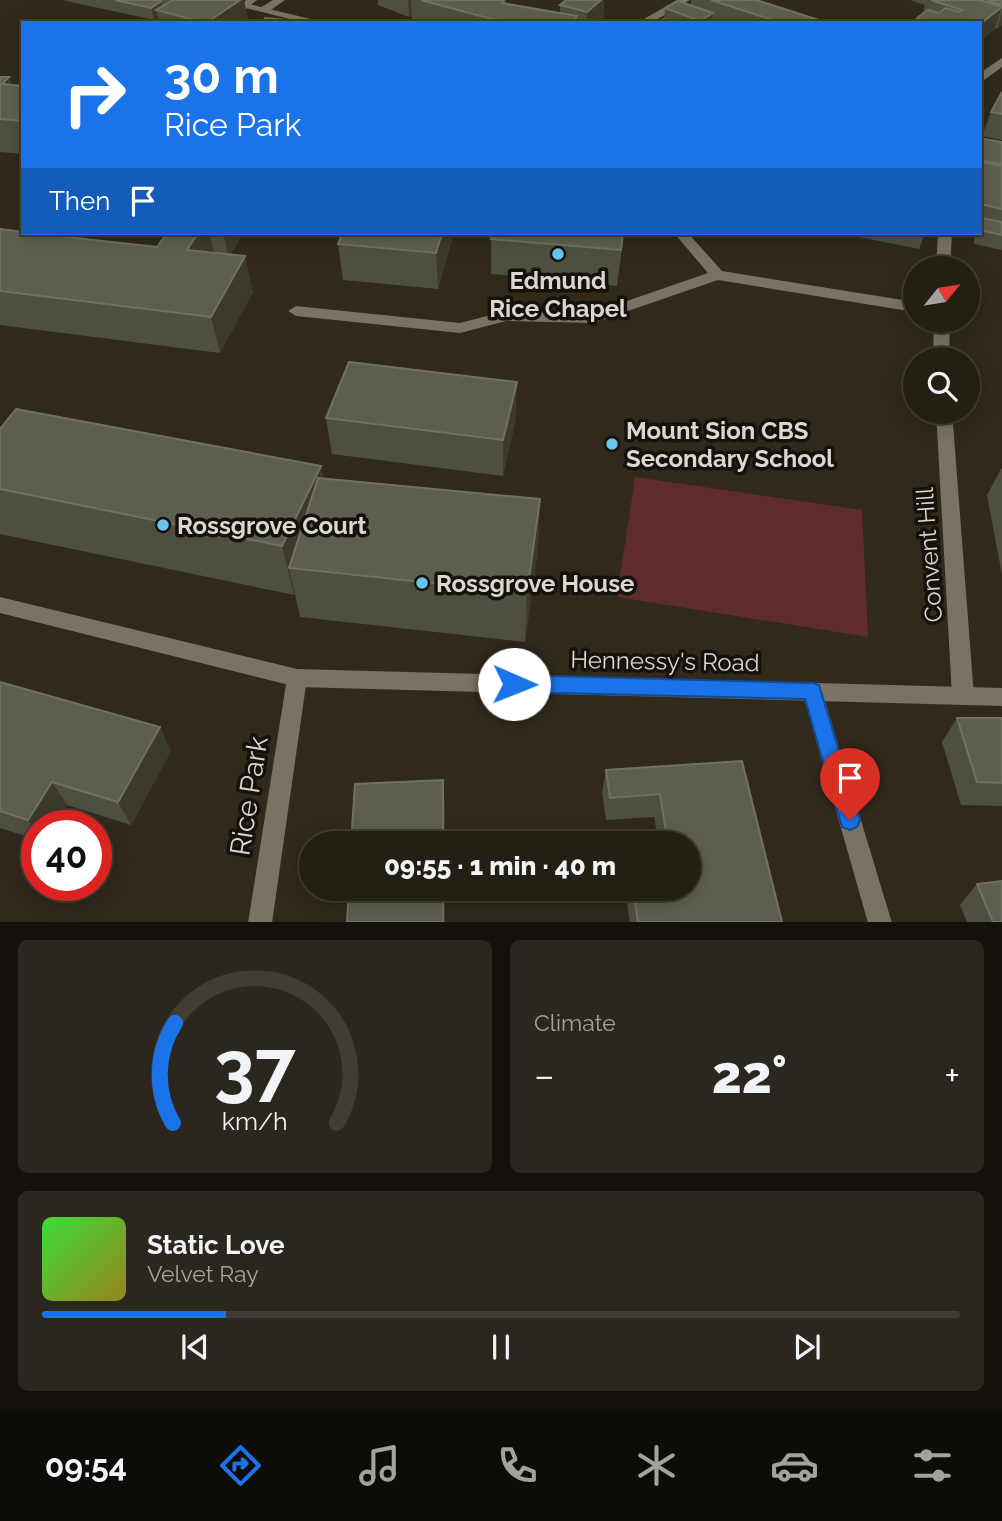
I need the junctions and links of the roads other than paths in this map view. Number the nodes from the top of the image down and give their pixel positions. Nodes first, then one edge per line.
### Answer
1 (219, 0) edge
2 (280, 0) edge
3 (685, 0) edge
4 (249, 3) edge
5 (264, 10) junction
6 (660, 13) junction
7 (678, 20) edge
8 (312, 21) edge
9 (646, 21) edge
10 (1002, 61) edge
11 (982, 77) edge
12 (683, 235) edge
13 (945, 235) edge
14 (943, 256) edge
15 (717, 275) junction
16 (903, 305) edge
17 (296, 311) dead end
18 (945, 424) edge
19 (0, 605) edge
20 (297, 678) junction
21 (812, 691) junction
22 (963, 696) junction
23 (1002, 697) edge
24 (260, 922) edge
25 (880, 922) edge

1 - 4 street
2 - 5 street
3 - 6 street
4 - 5 street
5 - 8 street
6 - 7 street
6 - 9 street
10 - 11 street
12 - 15 street
13 - 14 street
15 - 16 street
15 - 17 street
18 - 22 street, Convent Hill
19 - 20 street, Hennessy's Road
20 - 21 street, Hennessy's Road
20 - 24 street, Rice Park
21 - 22 street, Hennessy's Road
21 - 25 street
22 - 23 street, Hennessy's Road

